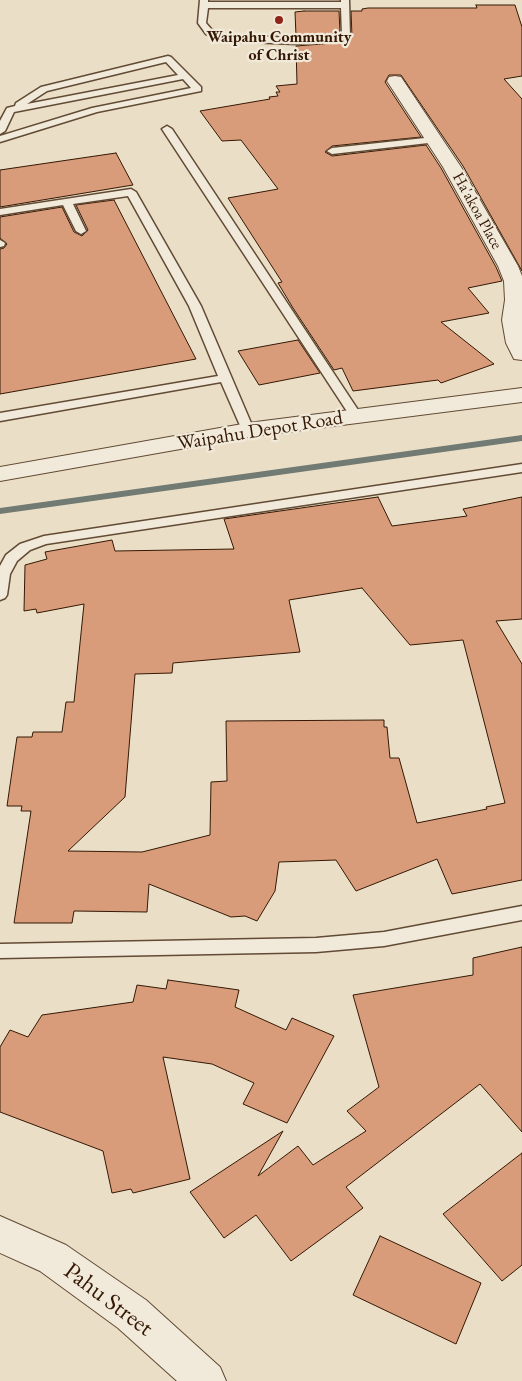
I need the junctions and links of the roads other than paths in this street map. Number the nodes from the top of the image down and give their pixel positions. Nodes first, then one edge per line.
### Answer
1 (203, 2) edge
2 (345, 2) edge
3 (185, 76) junction
4 (395, 81) dead end
5 (10, 110) junction
6 (167, 129) dead end
7 (0, 131) edge
8 (0, 140) edge
9 (434, 140) junction
10 (332, 151) dead end
11 (67, 202) junction
12 (0, 212) edge
13 (81, 231) dead end
14 (522, 354) edge
15 (225, 378) junction
16 (522, 395) edge
17 (356, 416) junction
18 (0, 417) edge
19 (248, 430) junction
20 (522, 468) edge
21 (0, 474) edge
22 (0, 595) edge
23 (522, 913) edge
24 (0, 952) edge
25 (0, 1234) edge
26 (206, 1381) edge

1 - 2 lane
1 - 2 lane
3 - 5 lane
3 - 5 lane
3 - 8 lane
4 - 9 street, Ha'akoa Place
5 - 7 lane
6 - 17 lane
9 - 10 lane
9 - 14 street, Ha'akoa Place
11 - 12 lane
11 - 13 lane
11 - 15 lane
15 - 18 lane
15 - 19 lane
16 - 17 street, Waipahu Depot Road
17 - 19 street, Waipahu Depot Road
19 - 21 street, Waipahu Depot Road
20 - 22 lane
23 - 24 lane
25 - 26 street, Pahu Street

